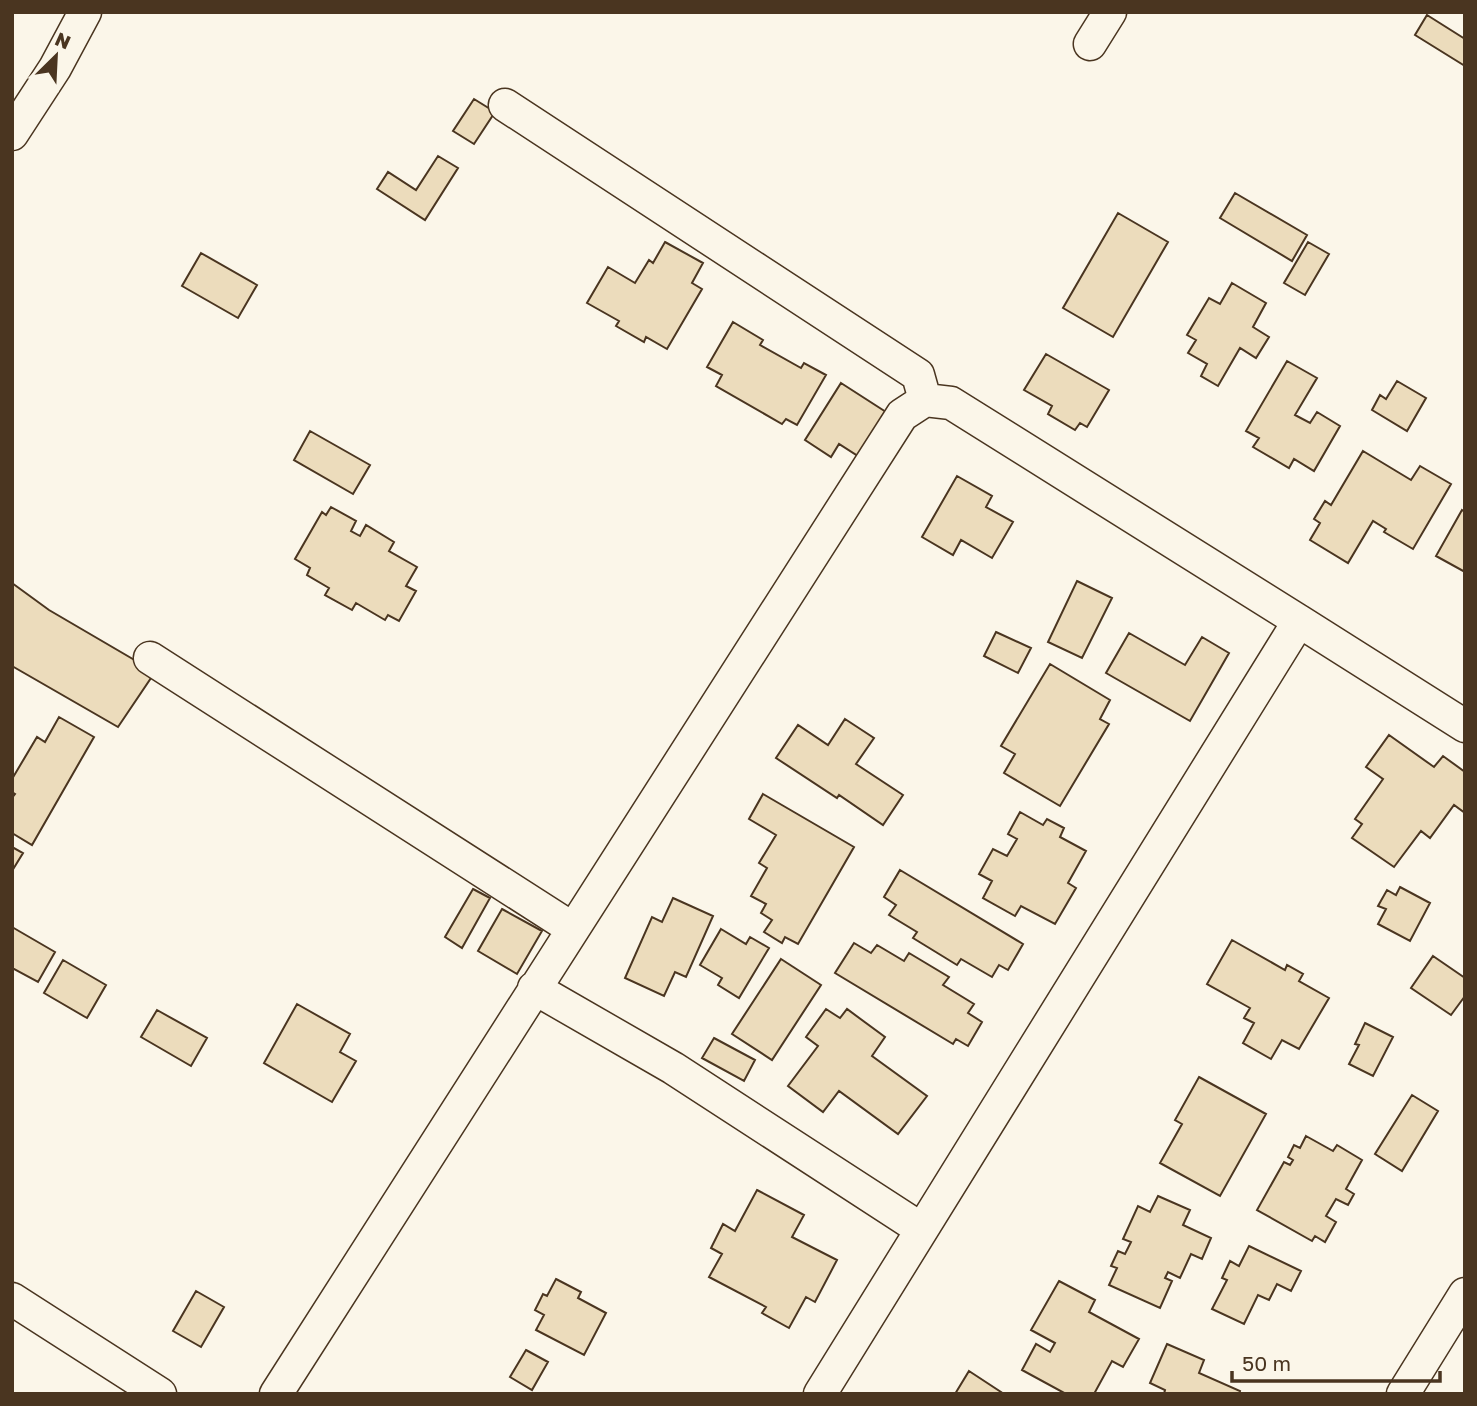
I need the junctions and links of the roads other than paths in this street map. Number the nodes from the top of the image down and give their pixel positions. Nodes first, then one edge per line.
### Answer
1 (85, 12) edge
2 (1110, 12) edge
3 (1090, 44) dead end
4 (505, 105) dead end
5 (12, 134) edge
6 (925, 400) junction
7 (1299, 621) junction
8 (150, 658) dead end
9 (1465, 726) edge
10 (573, 929) junction
11 (534, 988) junction
12 (921, 1229) junction
13 (1465, 1294) edge
14 (12, 1299) edge
15 (160, 1394) edge
16 (276, 1394) edge
17 (820, 1394) edge
18 (1403, 1394) edge

1 - 5 street
2 - 3 street
4 - 6 street
6 - 7 street
6 - 10 street
7 - 9 street
7 - 12 street
8 - 10 street
10 - 11 street
11 - 12 street
11 - 16 street
12 - 17 street
13 - 18 street
14 - 15 street

